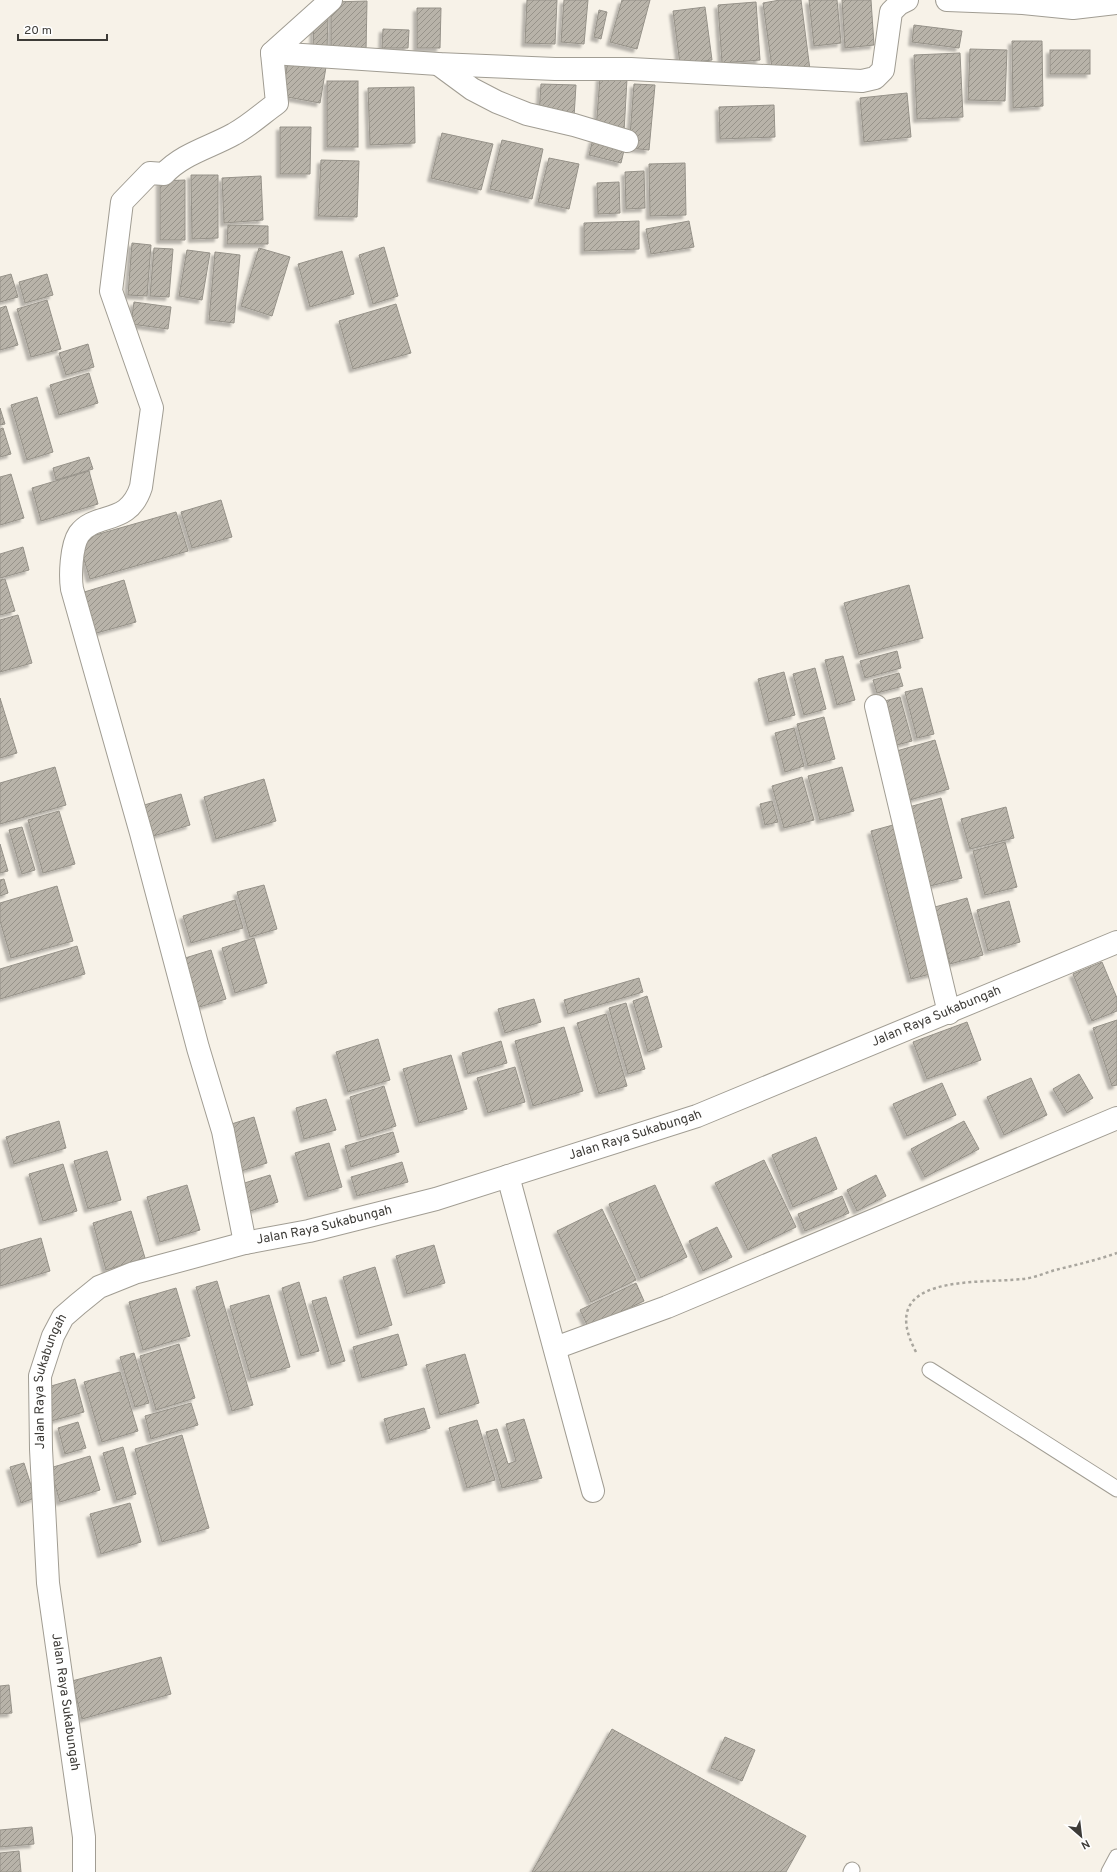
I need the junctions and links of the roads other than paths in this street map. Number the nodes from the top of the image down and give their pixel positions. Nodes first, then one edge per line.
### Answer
1 (331, 0) edge
2 (908, 0) edge
3 (947, 0) edge
4 (1117, 3) edge
5 (272, 52) junction
6 (438, 64) junction
7 (627, 141) dead end
8 (876, 706) dead end
9 (1117, 942) edge
10 (949, 1012) junction
11 (1117, 1118) edge
12 (508, 1176) junction
13 (245, 1243) junction
14 (555, 1348) junction
15 (930, 1370) road end
16 (1117, 1489) edge
17 (593, 1491) dead end
18 (1117, 1857) edge
19 (84, 1872) edge
20 (1109, 1872) edge

1 - 5 street
2 - 6 street
3 - 4 street
5 - 6 street
5 - 13 street
6 - 7 street
8 - 10 street
9 - 10 street, Jalan Raya Sukabungah
10 - 12 street, Jalan Raya Sukabungah
11 - 14 street
12 - 13 street, Jalan Raya Sukabungah
12 - 14 street
13 - 19 street, Jalan Raya Sukabungah
14 - 17 street
15 - 16 lane
18 - 20 lane

